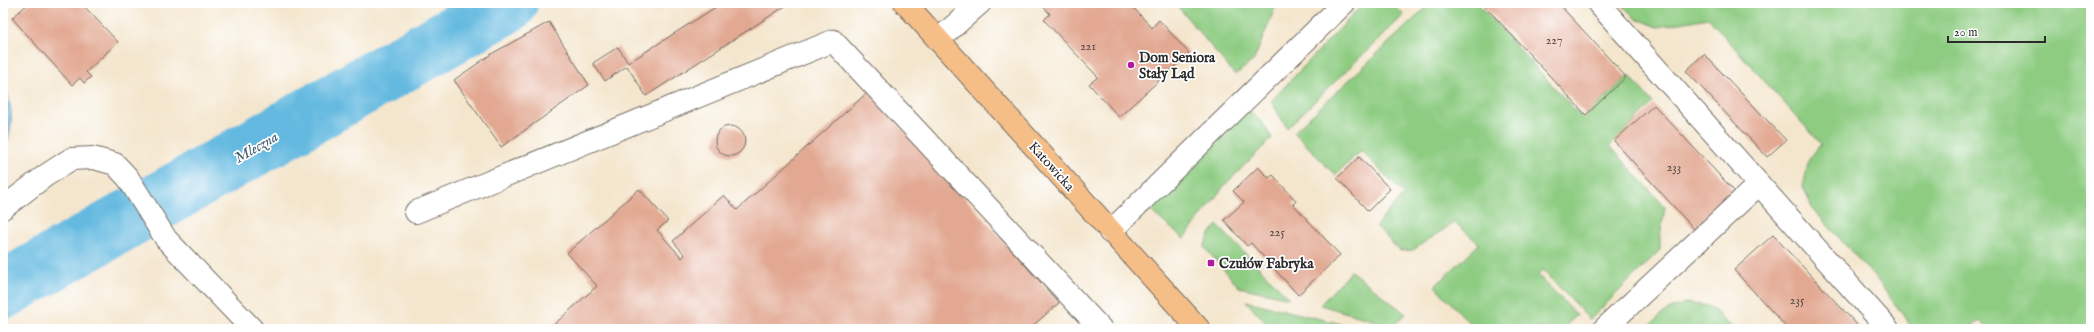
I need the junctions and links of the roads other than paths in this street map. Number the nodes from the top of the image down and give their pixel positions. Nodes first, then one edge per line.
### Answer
1 (905, 3) edge
2 (980, 3) edge
3 (1344, 3) edge
4 (1598, 3) edge
5 (938, 40) junction
6 (1758, 185) junction
7 (3, 208) edge
8 (416, 212) dead end
9 (1110, 232) junction
10 (252, 329) edge
11 (1101, 329) edge
12 (1200, 329) edge
13 (1604, 329) edge
14 (1888, 329) edge

1 - 5 main road, Katowicka
2 - 5 street
3 - 9 street
4 - 6 street
5 - 9 main road, Katowicka
6 - 13 street
6 - 14 street
7 - 10 street
8 - 11 street
9 - 12 main road, Katowicka

